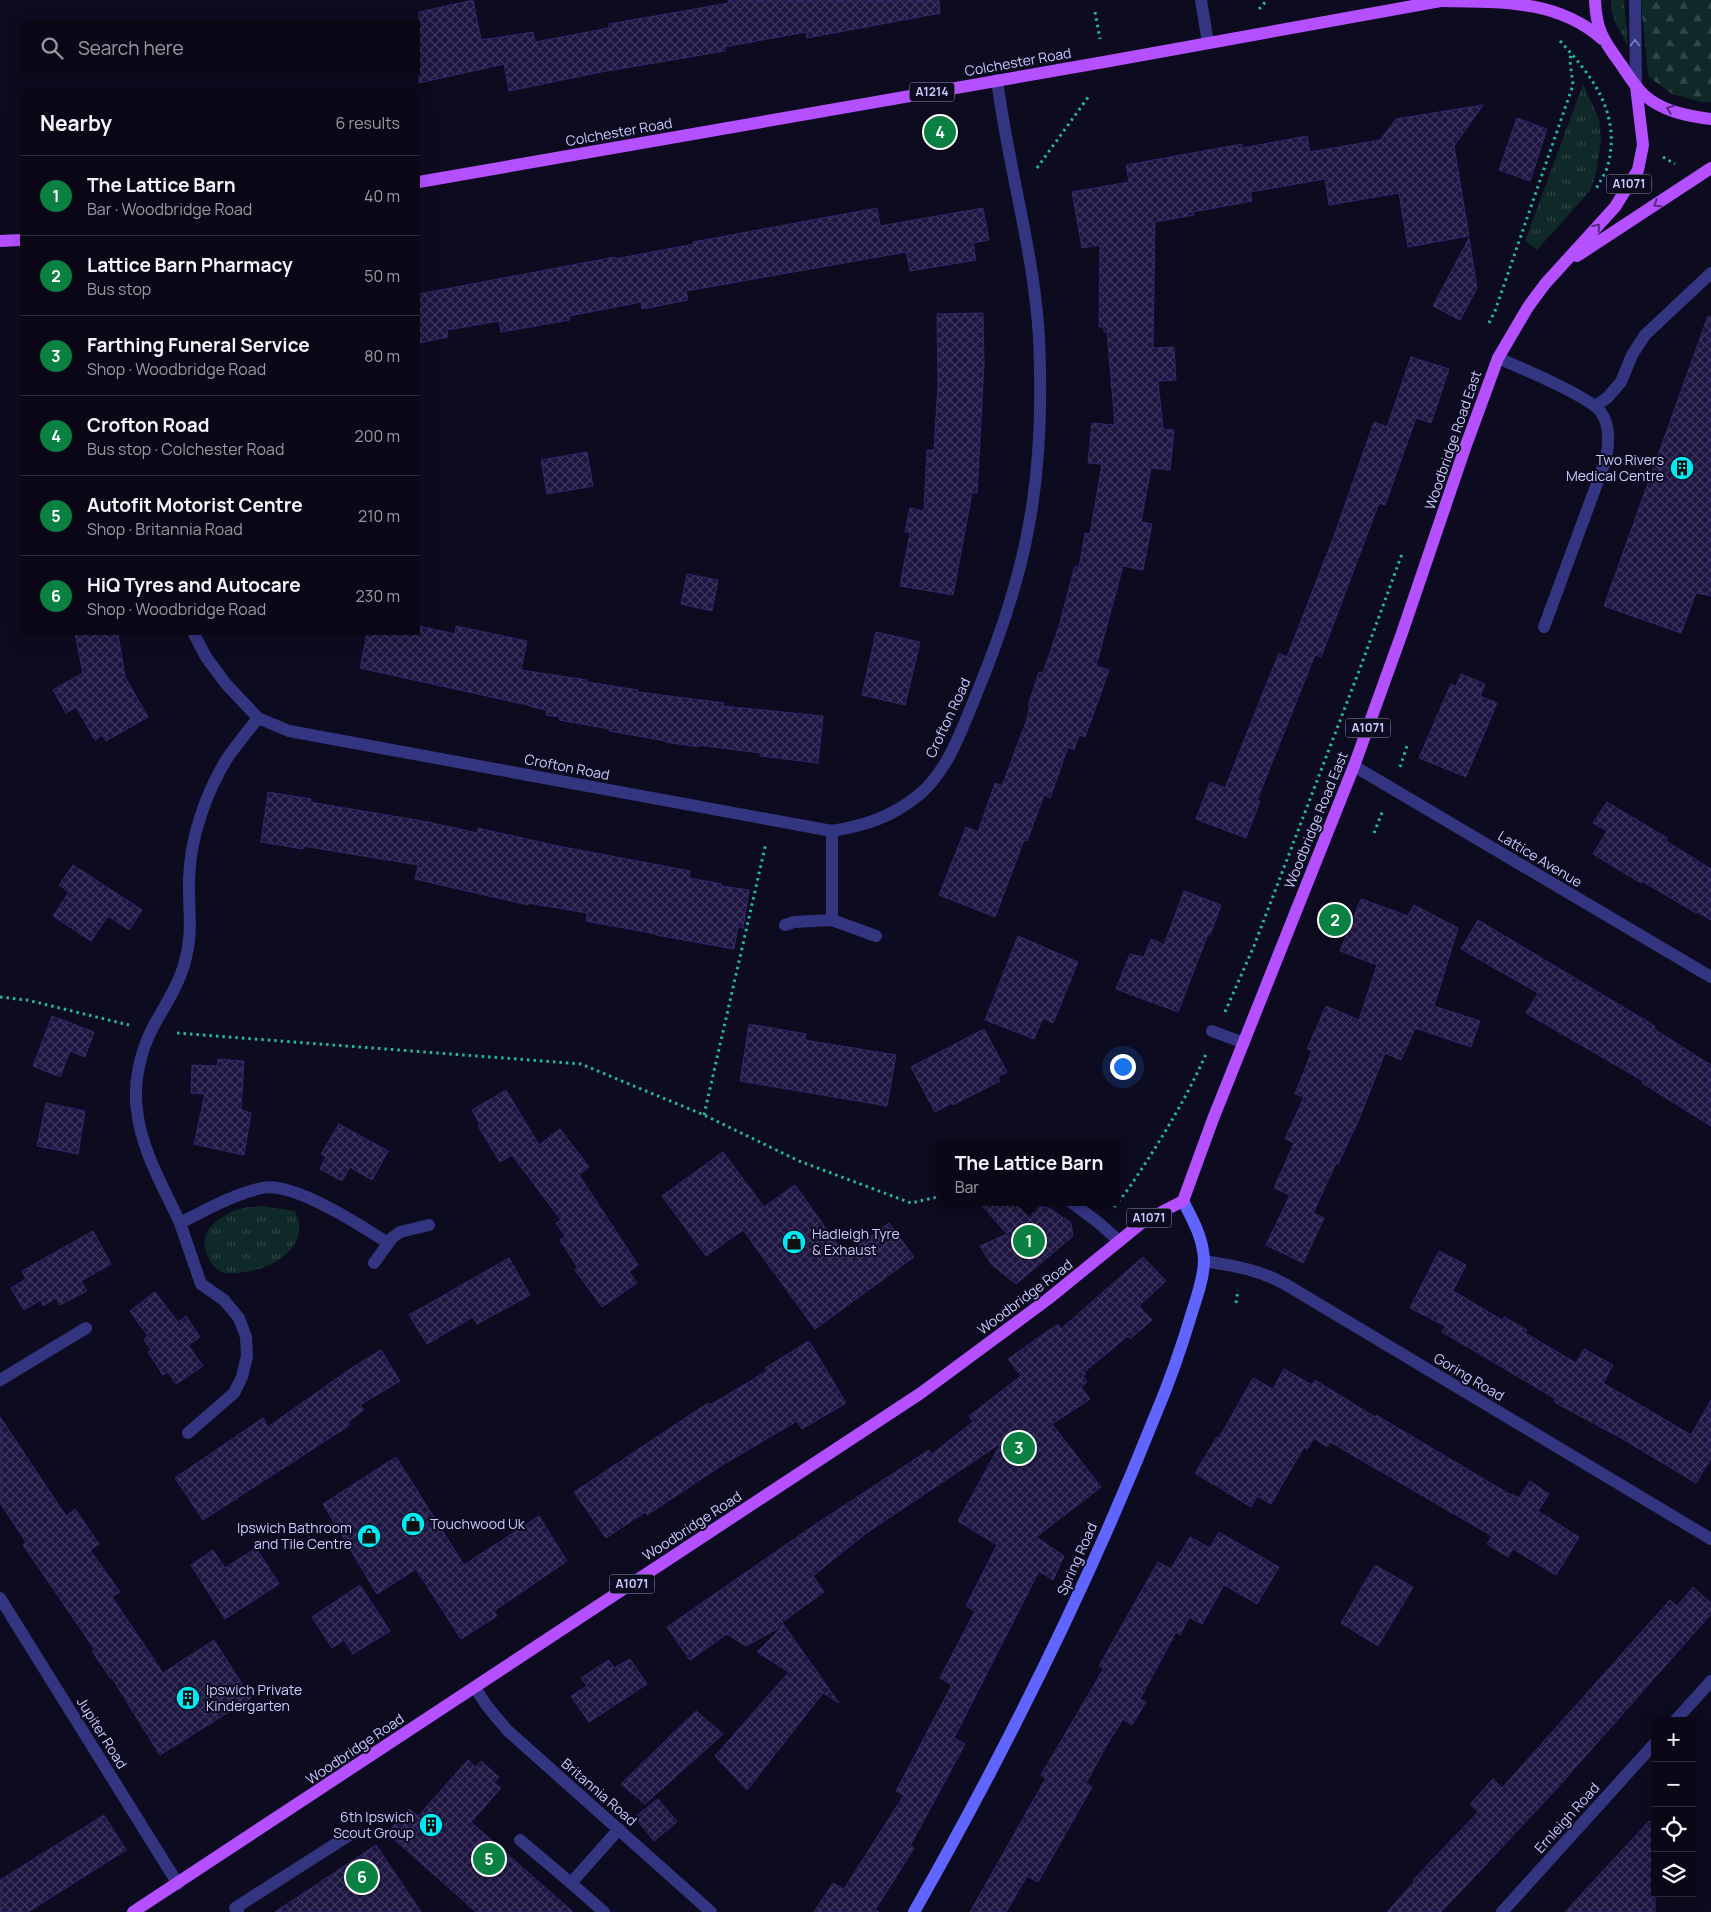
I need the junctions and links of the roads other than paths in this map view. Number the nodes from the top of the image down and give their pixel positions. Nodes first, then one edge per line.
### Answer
1 (1201, 0) edge
2 (1445, 0) edge
3 (1595, 0) edge
4 (1635, 0) edge
5 (1602, 39) junction
6 (1208, 43) junction
7 (997, 80) junction
8 (1636, 86) junction
9 (1711, 119) edge
10 (1711, 168) edge
11 (420, 182) edge
12 (20, 240) edge
13 (0, 241) edge
14 (1565, 264) junction
15 (1711, 273) edge
16 (1697, 285) junction
17 (1711, 286) edge
18 (1498, 358) junction
19 (1594, 406) junction
20 (1544, 627) dead end
21 (195, 635) edge
22 (258, 718) junction
23 (1354, 766) junction
24 (832, 831) junction
25 (832, 920) junction
26 (785, 925) dead end
27 (876, 936) dead end
28 (1711, 977) edge
29 (1214, 1032) road end
30 (1244, 1043) junction
31 (1183, 1202) junction
32 (1076, 1206) edge
33 (180, 1223) junction
34 (429, 1225) dead end
35 (1119, 1241) junction
36 (388, 1243) junction
37 (1204, 1261) junction
38 (374, 1264) dead end
39 (86, 1328) dead end
40 (0, 1380) edge
41 (188, 1433) dead end
42 (1711, 1539) edge
43 (0, 1598) edge
44 (1711, 1681) edge
45 (475, 1688) junction
46 (1679, 1717) edge
47 (1651, 1748) edge
48 (619, 1829) junction
49 (348, 1836) dead end
50 (520, 1840) dead end
51 (571, 1883) junction
52 (178, 1884) junction
53 (137, 1911) edge
54 (238, 1912) edge
55 (604, 1912) edge
56 (711, 1912) edge
57 (914, 1912) edge
58 (1502, 1912) edge

1 - 6 street
2 - 5 main road, Colchester Road
2 - 6 main road, Colchester Road / A1214
3 - 5 main road, Woodbridge Road East
8 -> 4 street
5 - 8 main road, Woodbridge Road East
6 - 7 main road, Colchester Road / A1214
7 - 11 main road, Colchester Road / A1214
7 - 24 street, Crofton Road
9 -> 8 main road, Woodbridge Road East
14 -> 8 main road, Woodbridge Road East / A1071
10 -> 14 main road, Woodbridge Road East / A1071
12 - 13 main road
14 - 18 main road, Woodbridge Road East / A1071
15 - 16 street
16 - 17 street
16 - 19 street
18 - 19 street
18 - 23 main road, Woodbridge Road East / A1071
19 - 20 street
21 - 22 street, Crofton Road
22 - 24 street, Crofton Road
22 - 33 street
23 - 28 street, Lattice Avenue
23 - 30 main road, Woodbridge Road East / A1071
24 - 25 street
25 - 26 street
25 - 27 street
29 - 30 street
30 - 31 main road, Woodbridge Road East / A1071
31 - 35 main road, Woodbridge Road / A1071
31 - 37 street, Spring Road
32 - 35 street
33 - 36 street
33 - 41 street
34 - 36 street
35 - 45 main road, Woodbridge Road / A1071
36 - 38 street
37 - 42 street, Goring Road
37 - 57 street, Spring Road
39 - 40 street
43 - 52 street, Jupiter Road
44 - 46 street
45 - 48 street, Britannia Road
45 - 52 main road, Woodbridge Road / A1071
47 - 58 street, Ernleigh Road
48 - 51 street
48 - 56 street, Britannia Road
49 - 54 street
50 - 51 street
51 - 55 street
52 - 53 main road, Woodbridge Road / A1071

